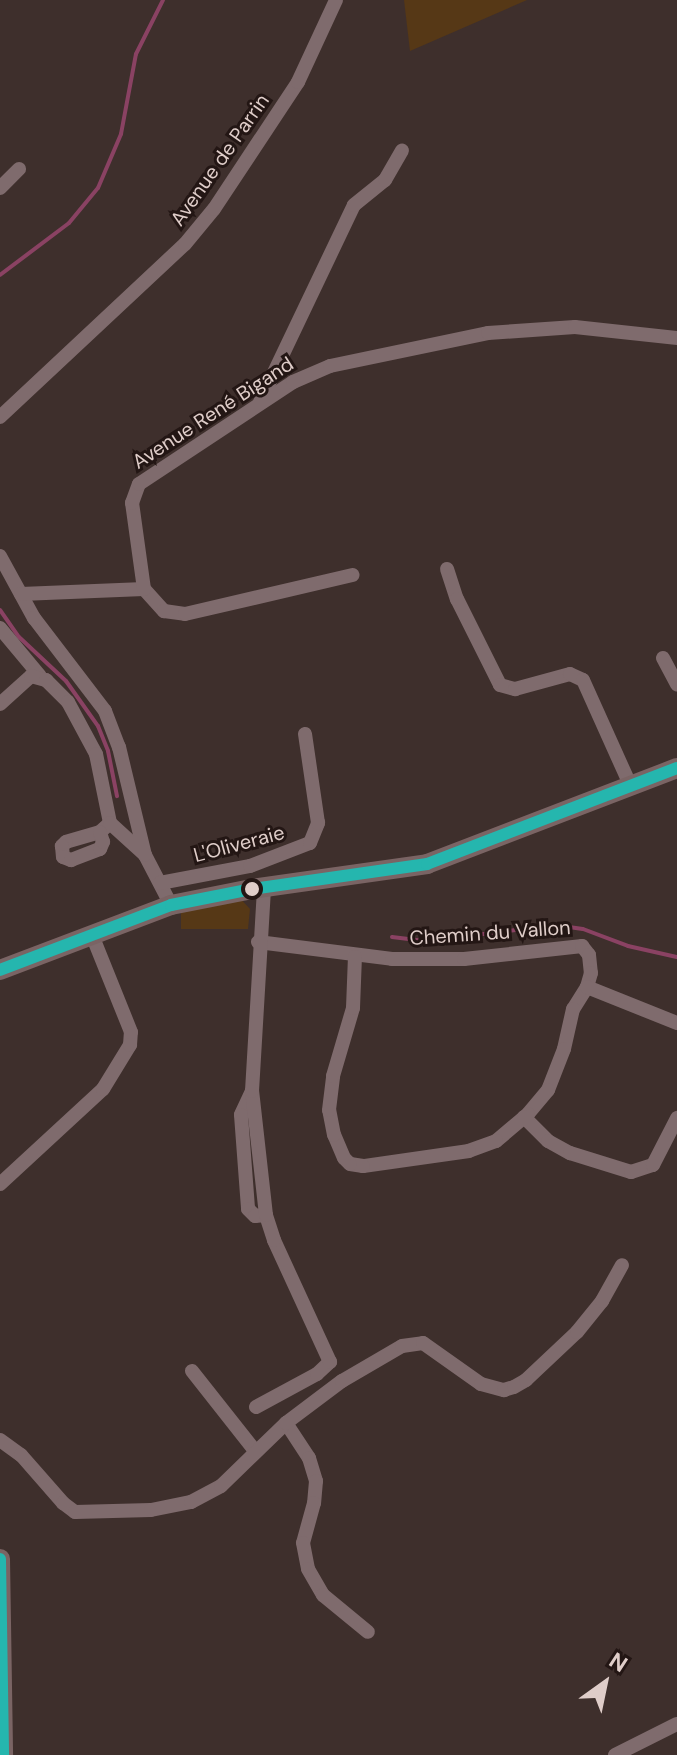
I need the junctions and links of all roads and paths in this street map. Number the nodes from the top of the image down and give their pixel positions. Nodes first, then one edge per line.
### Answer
1 (336, 0) edge
2 (402, 150) dead end
3 (19, 169) dead end
4 (0, 188) edge
5 (677, 338) edge
6 (260, 402) junction
7 (0, 417) edge
8 (0, 556) edge
9 (447, 569) dead end
10 (353, 575) dead end
11 (144, 589) junction
12 (21, 594) junction
13 (0, 628) edge
14 (663, 658) dead end
15 (40, 676) junction
16 (677, 684) edge
17 (0, 704) edge
18 (305, 734) dead end
19 (677, 768) edge
20 (631, 787) junction
21 (105, 827) junction
22 (145, 855) junction
23 (160, 883) junction
24 (264, 888) junction
25 (171, 905) junction
26 (92, 935) junction
27 (258, 942) junction
28 (355, 957) junction
29 (0, 970) edge
30 (587, 987) junction
31 (677, 1023) edge
32 (524, 1117) junction
33 (677, 1118) edge
34 (0, 1184) edge
35 (622, 1265) dead end
36 (192, 1371) dead end
37 (256, 1407) dead end
38 (286, 1423) junction
39 (0, 1440) edge
40 (256, 1452) junction
41 (0, 1559) edge
42 (368, 1632) dead end
43 (677, 1724) edge
44 (3, 1755) edge
45 (615, 1755) edge

1 - 7 street, Avenue de Parrin
2 - 6 street
3 - 4 street
5 - 6 street, Avenue René Bigand
6 - 11 street, Avenue René Bigand
8 - 12 street
9 - 20 street
10 - 11 street
11 - 12 street
12 - 22 street
13 - 15 street
14 - 16 street
15 - 17 street
15 - 21 street
18 - 23 street, L'Oliveraie
19 - 20 main road
20 - 24 main road
21 - 21 street
21 - 22 street
22 - 23 street
23 - 25 street
24 - 25 main road
24 - 27 street
25 - 26 main road
26 - 29 main road
26 - 34 street
27 - 28 street, Chemin du Vallon
27 - 37 street
28 - 30 street, Chemin du Vallon
28 - 32 street
30 - 31 street
30 - 32 street
32 - 33 street
35 - 38 street
36 - 40 street
38 - 40 street
38 - 42 street
39 - 40 street
41 - 44 main road
43 - 45 street

